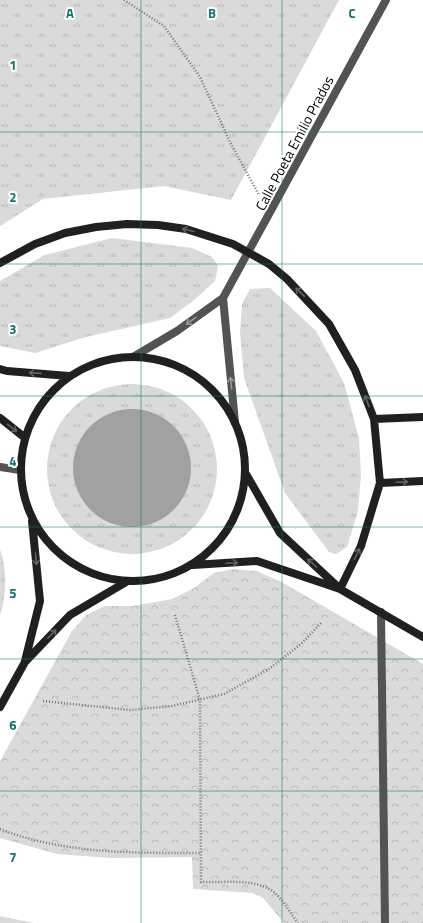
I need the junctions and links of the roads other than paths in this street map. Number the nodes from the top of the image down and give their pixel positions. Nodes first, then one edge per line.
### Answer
1 (386, 0) edge
2 (250, 252) junction
3 (0, 263) edge
4 (223, 298) junction
5 (133, 357) junction
6 (0, 369) edge
7 (70, 376) junction
8 (423, 417) edge
9 (0, 418) edge
10 (374, 419) junction
11 (235, 422) junction
12 (24, 438) junction
13 (0, 467) edge
14 (20, 470) junction
15 (246, 474) junction
16 (423, 481) edge
17 (380, 483) junction
18 (32, 520) junction
19 (194, 565) junction
20 (126, 582) junction
21 (340, 589) junction
22 (381, 612) junction
23 (423, 637) edge
24 (24, 662) junction
25 (0, 707) edge
26 (386, 923) edge

1 - 2 street, Calle Poeta Emilio Prados
2 -> 3 main road
2 - 4 street, Calle Poeta Emilio Prados
10 -> 2 main road
4 -> 5 street
11 -> 4 street
5 - 7 main road
5 - 11 main road
7 -> 6 main road
7 - 12 main road
8 - 10 main road
9 -> 12 main road
10 - 17 main road
11 - 15 main road
12 - 14 main road
13 - 14 street
14 - 18 main road
15 - 19 main road
21 -> 15 main road
17 -> 16 main road
21 -> 17 main road
18 - 20 main road
18 -> 24 main road
19 - 20 main road
19 -> 21 main road
24 -> 20 main road
21 - 22 main road
22 - 23 main road
22 - 26 street
24 - 25 main road

